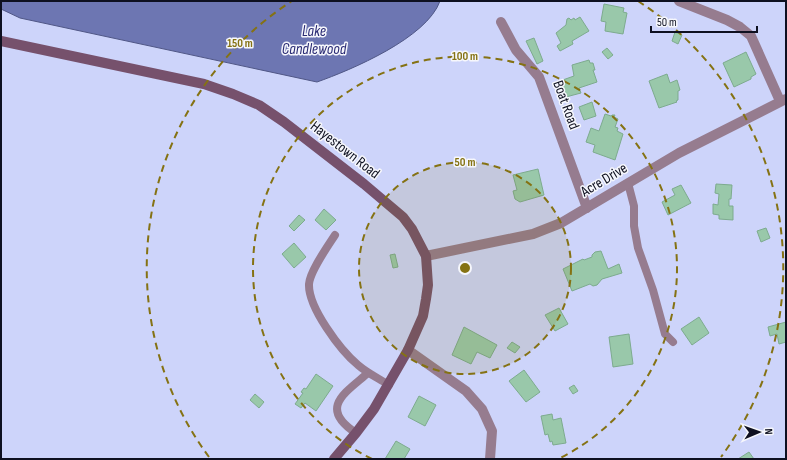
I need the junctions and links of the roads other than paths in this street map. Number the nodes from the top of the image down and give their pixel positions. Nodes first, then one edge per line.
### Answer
1 (679, 1) edge
2 (501, 22) dead end
3 (1, 41) edge
4 (783, 100) edge
5 (628, 182) junction
6 (587, 208) junction
7 (335, 235) dead end
8 (426, 256) junction
9 (674, 342) dead end
10 (408, 350) junction
11 (368, 373) junction
12 (389, 385) junction
13 (356, 433) junction
14 (334, 459) edge
15 (490, 459) edge

1 - 4 street
2 - 6 street, Boat Road
3 - 8 street, Hayestown Road
4 - 5 street, Acre Drive
5 - 6 street, Acre Drive
5 - 9 lane
6 - 8 street, Acre Drive
7 - 11 lane
8 - 10 street, Hayestown Road
10 - 12 street, Hayestown Road
10 - 15 street
11 - 12 lane
11 - 13 lane
12 - 13 street, Hayestown Road
13 - 14 street, Hayestown Road

